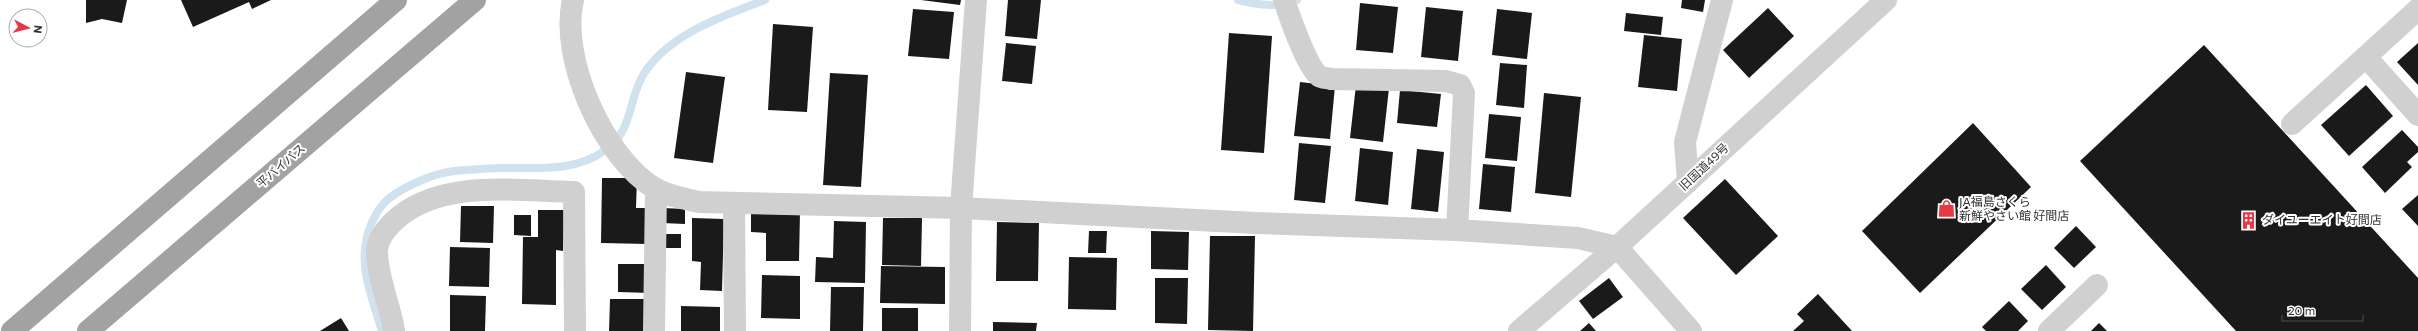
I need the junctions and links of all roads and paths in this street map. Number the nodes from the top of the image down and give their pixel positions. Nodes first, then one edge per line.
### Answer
1 (396, 0) edge
2 (475, 0) edge
3 (573, 0) edge
4 (976, 0) edge
5 (1722, 0) edge
6 (1886, 0) edge
7 (1287, 9) edge
8 (2418, 9) edge
9 (2366, 57) junction
10 (2418, 115) edge
11 (2292, 124) dead end
12 (1688, 182) junction
13 (656, 189) junction
14 (734, 203) junction
15 (961, 208) junction
16 (1457, 230) junction
17 (1617, 247) junction
18 (2097, 285) dead end
19 (12, 331) edge
20 (88, 331) edge
21 (394, 331) edge
22 (575, 331) edge
23 (654, 331) edge
24 (735, 331) edge
25 (960, 331) edge
26 (1519, 331) edge
27 (1691, 331) edge
28 (2049, 331) edge

1 - 19 highway
2 - 20 highway, 平バイパス
3 - 13 street
4 - 15 street
5 - 12 street
6 - 12 street, 旧国道49号
7 - 16 street
8 - 9 street
9 - 10 street
9 - 11 street
12 - 17 street, 旧国道49号
13 - 14 street
13 - 23 street
14 - 15 street
14 - 24 street
15 - 16 street
15 - 25 street
16 - 17 street
17 - 26 street, 旧国道49号
17 - 27 street
18 - 28 street
21 - 22 street

